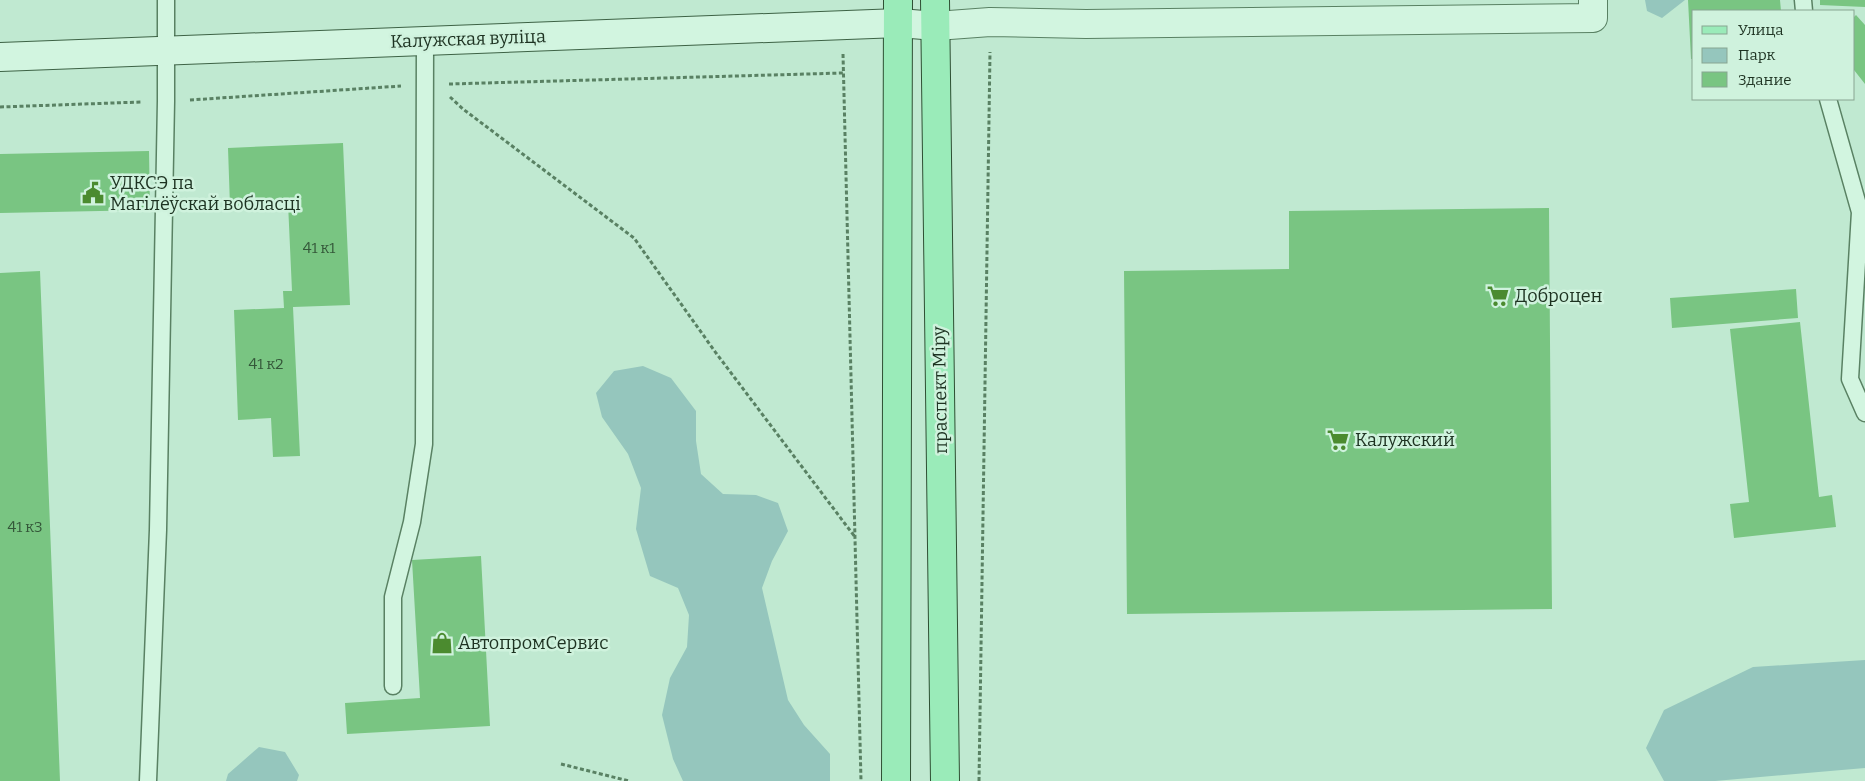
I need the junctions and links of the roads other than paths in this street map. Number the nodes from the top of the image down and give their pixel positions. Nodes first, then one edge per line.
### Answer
1 (166, 0) edge
2 (1593, 0) edge
3 (898, 12) edge
4 (936, 13) edge
5 (425, 40) junction
6 (167, 50) junction
7 (0, 57) edge
8 (1828, 100) edge
9 (1863, 214) edge
10 (1865, 413) edge
11 (393, 686) dead end
12 (148, 781) edge
13 (896, 781) edge
14 (945, 781) edge

1 - 6 lane
2 - 4 street, Калужская вуліца
3 - 4 street, Калужская вуліца
3 - 5 street, Калужская вуліца
3 - 13 main road
4 - 14 main road, праспект Міру
5 - 6 street, Калужская вуліца
5 - 11 lane
6 - 7 street, Калужская вуліца
6 - 12 lane
8 - 9 lane
9 - 10 lane

